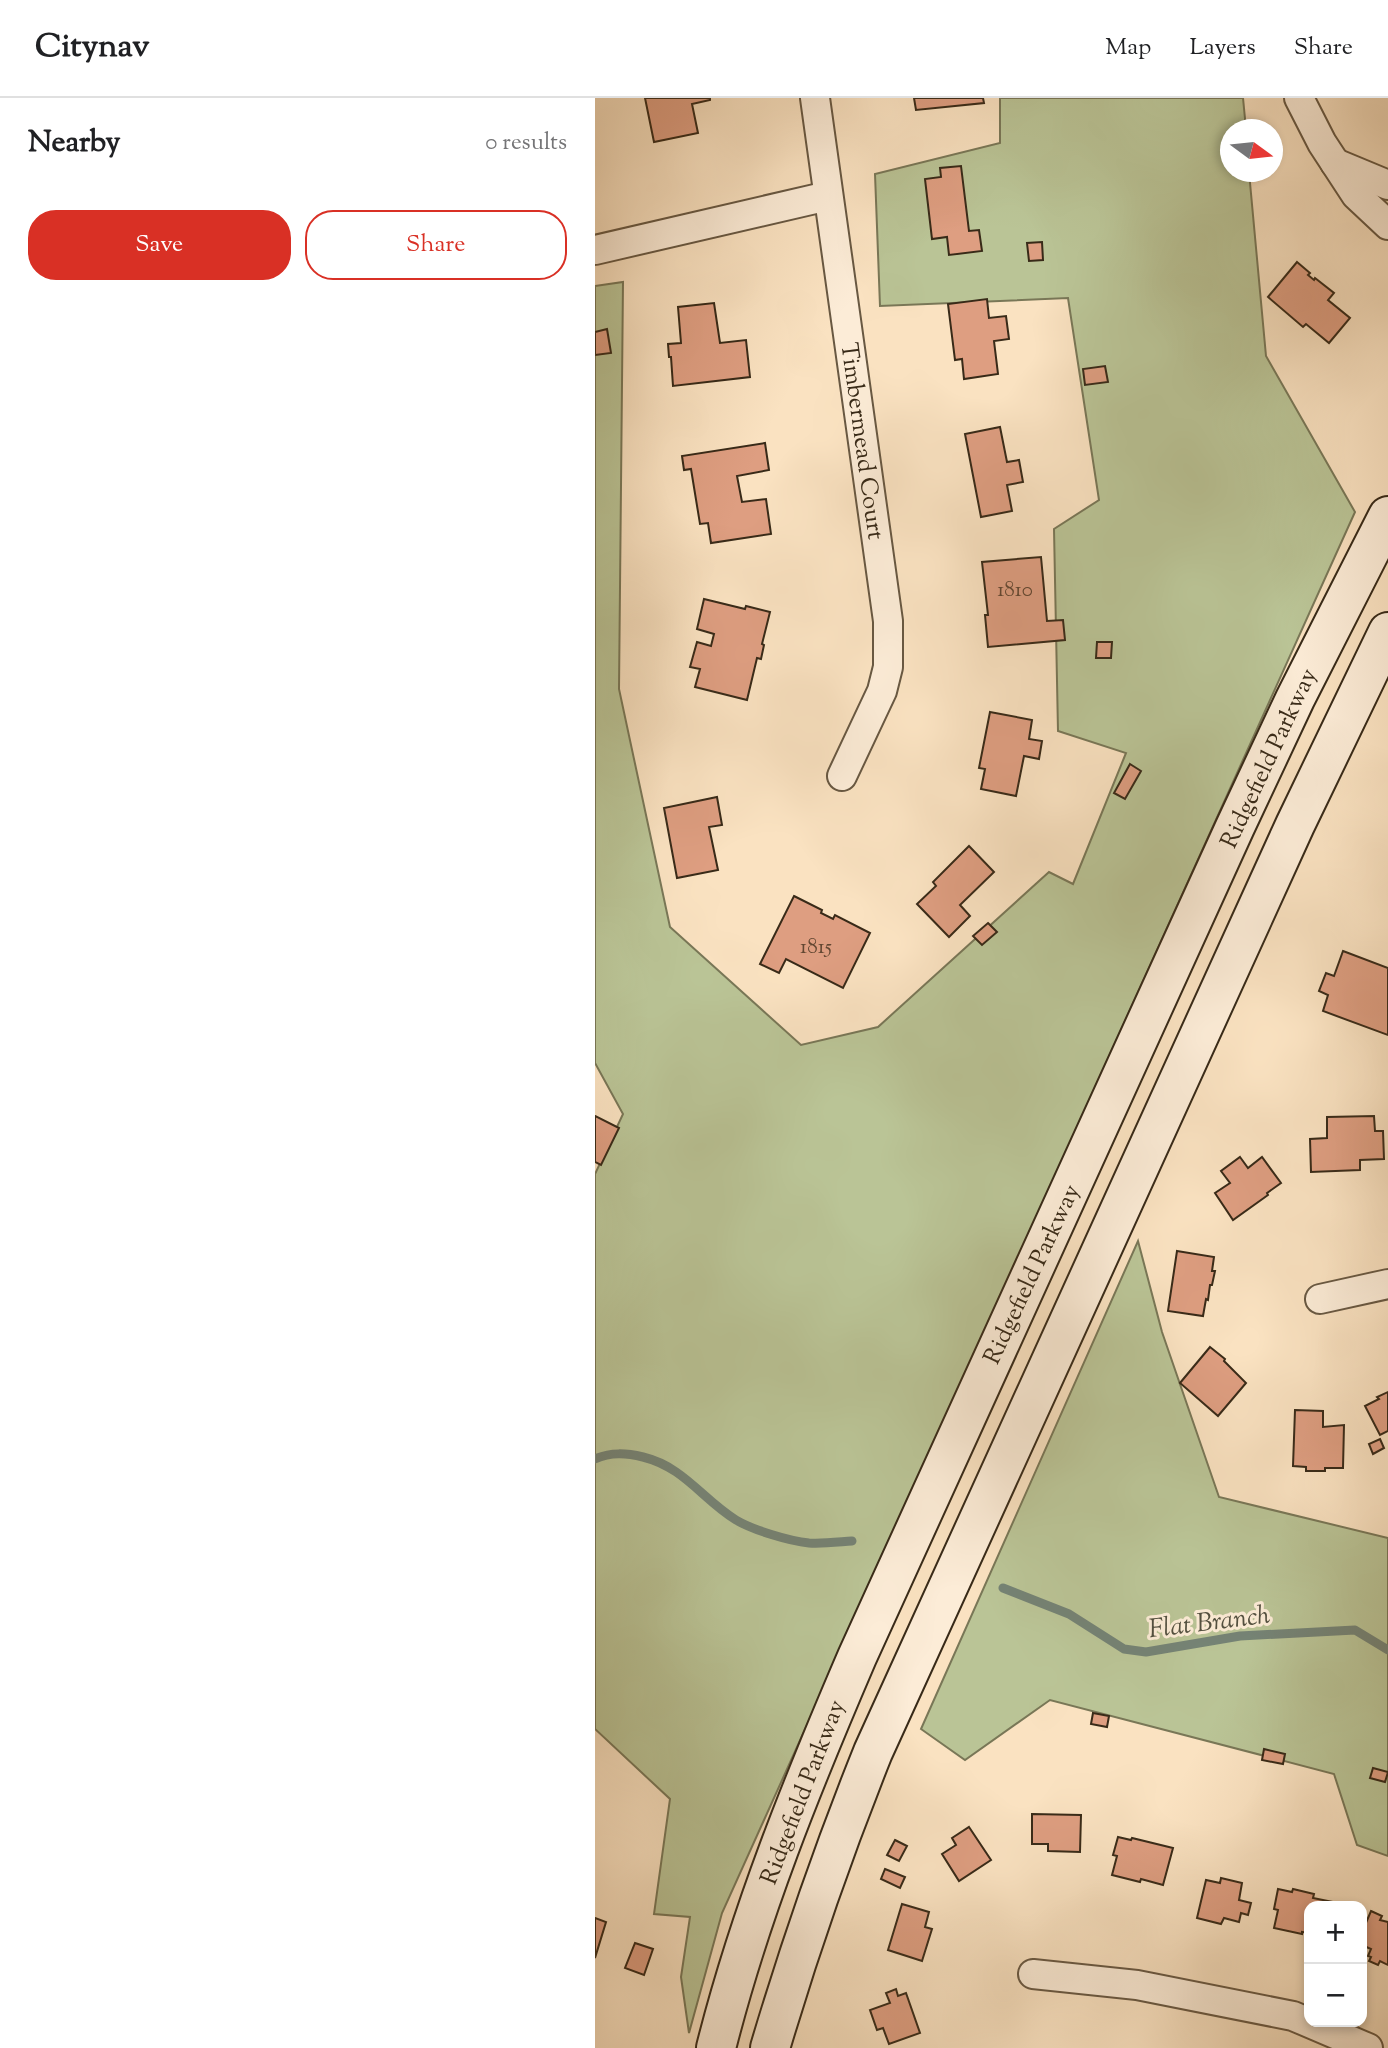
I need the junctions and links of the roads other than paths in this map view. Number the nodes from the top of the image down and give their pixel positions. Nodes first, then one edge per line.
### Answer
1 (815, 98) edge
2 (1299, 98) edge
3 (1335, 163) junction
4 (1388, 185) edge
5 (828, 196) junction
6 (1388, 225) edge
7 (595, 250) edge
8 (1388, 516) edge
9 (1388, 632) edge
10 (842, 776) dead end
11 (1388, 1284) edge
12 (1320, 1299) dead end
13 (1033, 1974) dead end
14 (1317, 2037) edge
15 (716, 2048) edge
16 (770, 2048) edge
17 (1368, 2048) edge

1 - 5 street, Timbermead Court
2 - 3 street
3 - 4 street
3 - 6 street
5 - 7 street
5 - 10 street, Timbermead Court
8 - 15 main road, Ridgefield Parkway
9 - 16 main road, Ridgefield Parkway
11 - 12 street
13 - 14 street
14 - 17 street

